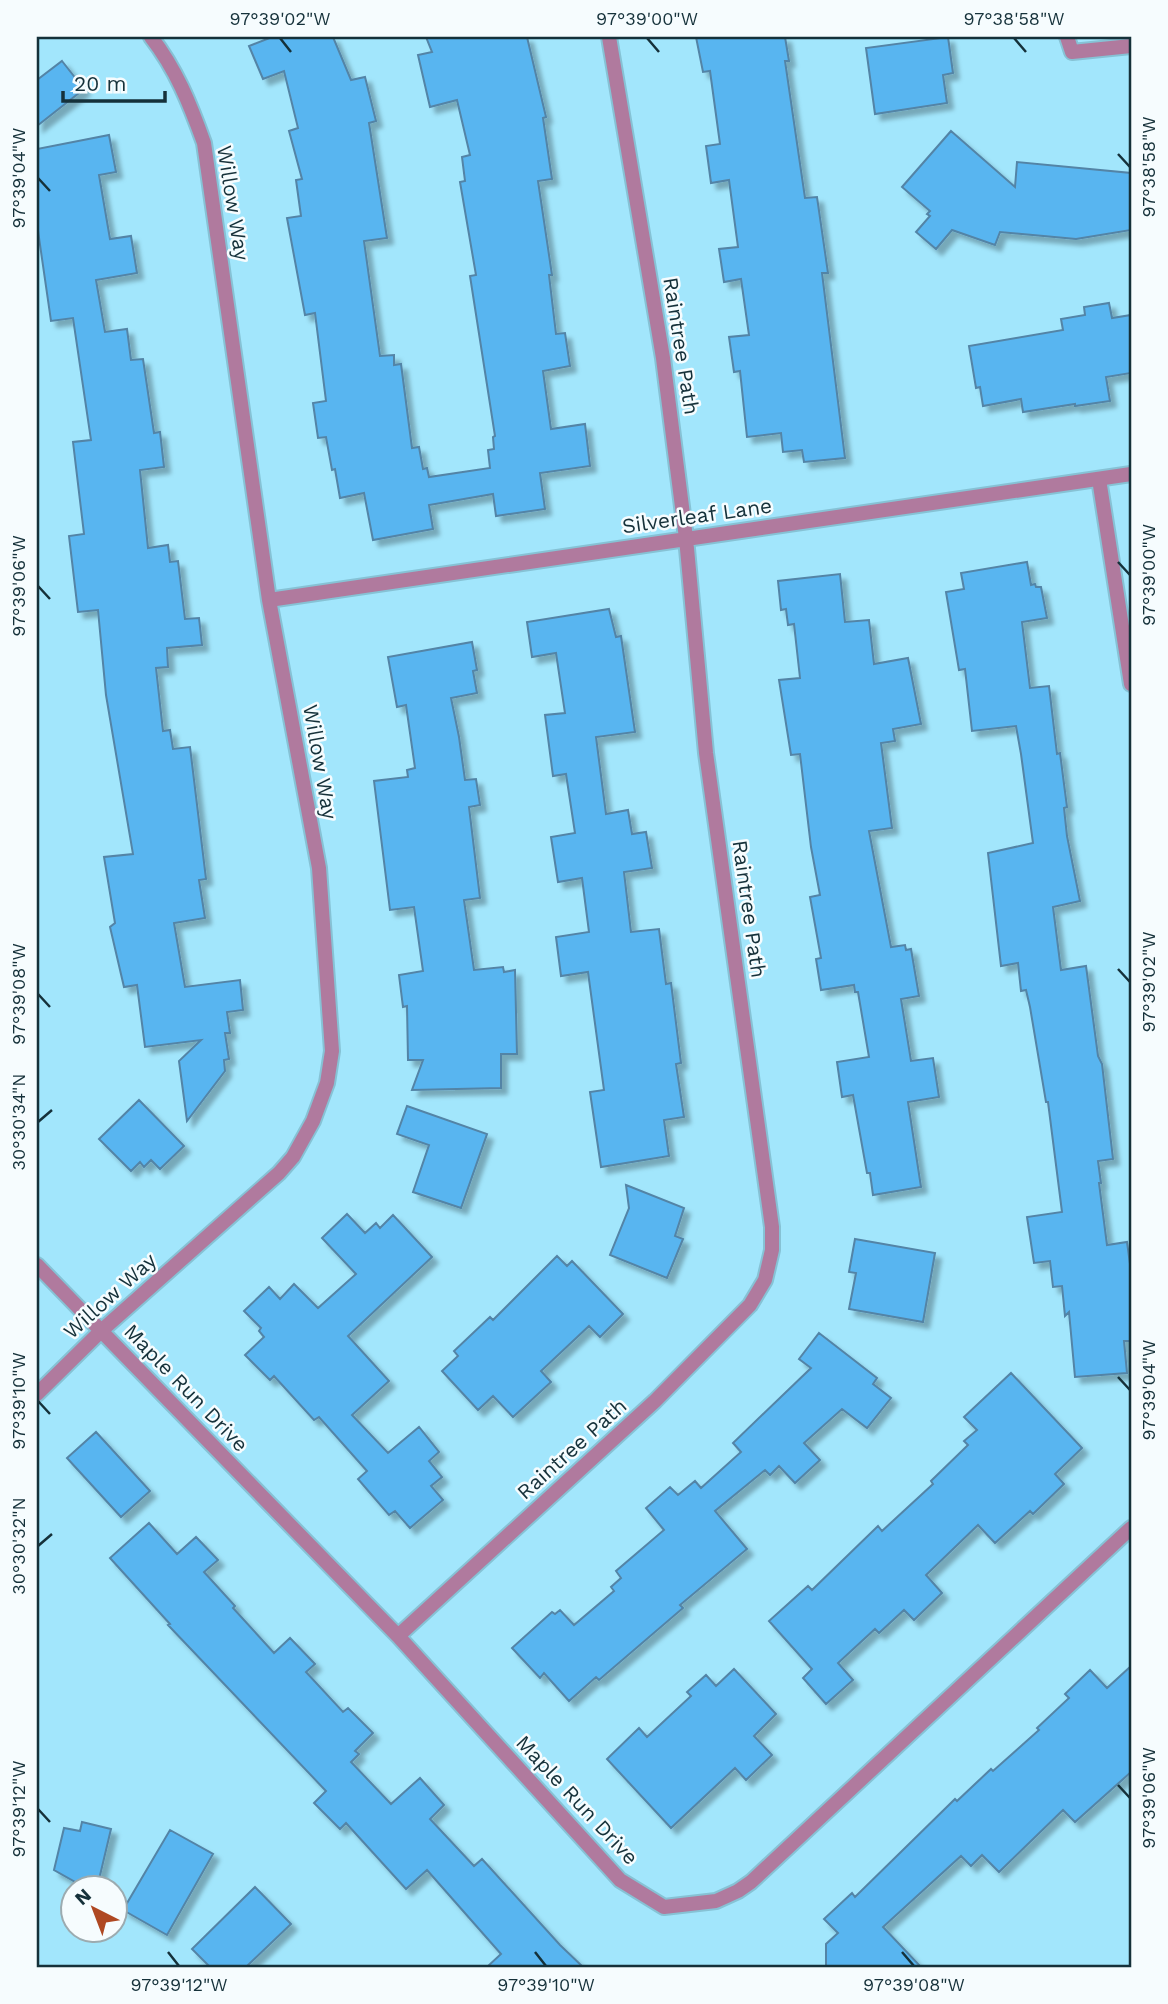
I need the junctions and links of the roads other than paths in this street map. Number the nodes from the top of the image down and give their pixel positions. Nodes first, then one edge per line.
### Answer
1 (151, 37) edge
2 (609, 37) edge
3 (1067, 37) edge
4 (1131, 46) edge
5 (1131, 474) edge
6 (1099, 478) junction
7 (687, 538) junction
8 (269, 600) junction
9 (1131, 684) edge
10 (37, 1265) edge
11 (102, 1331) junction
12 (37, 1394) edge
13 (1131, 1528) edge
14 (398, 1636) junction

1 - 8 street, Willow Way
2 - 7 street, Raintree Path
3 - 4 street
5 - 6 street, Silverleaf Lane
6 - 7 street, Silverleaf Lane
6 - 9 street
7 - 8 street, Silverleaf Lane
7 - 14 street, Raintree Path
8 - 11 street, Willow Way
10 - 11 street, Maple Run Drive
11 - 12 street, Willow Way
11 - 14 street, Maple Run Drive
13 - 14 street, Maple Run Drive

